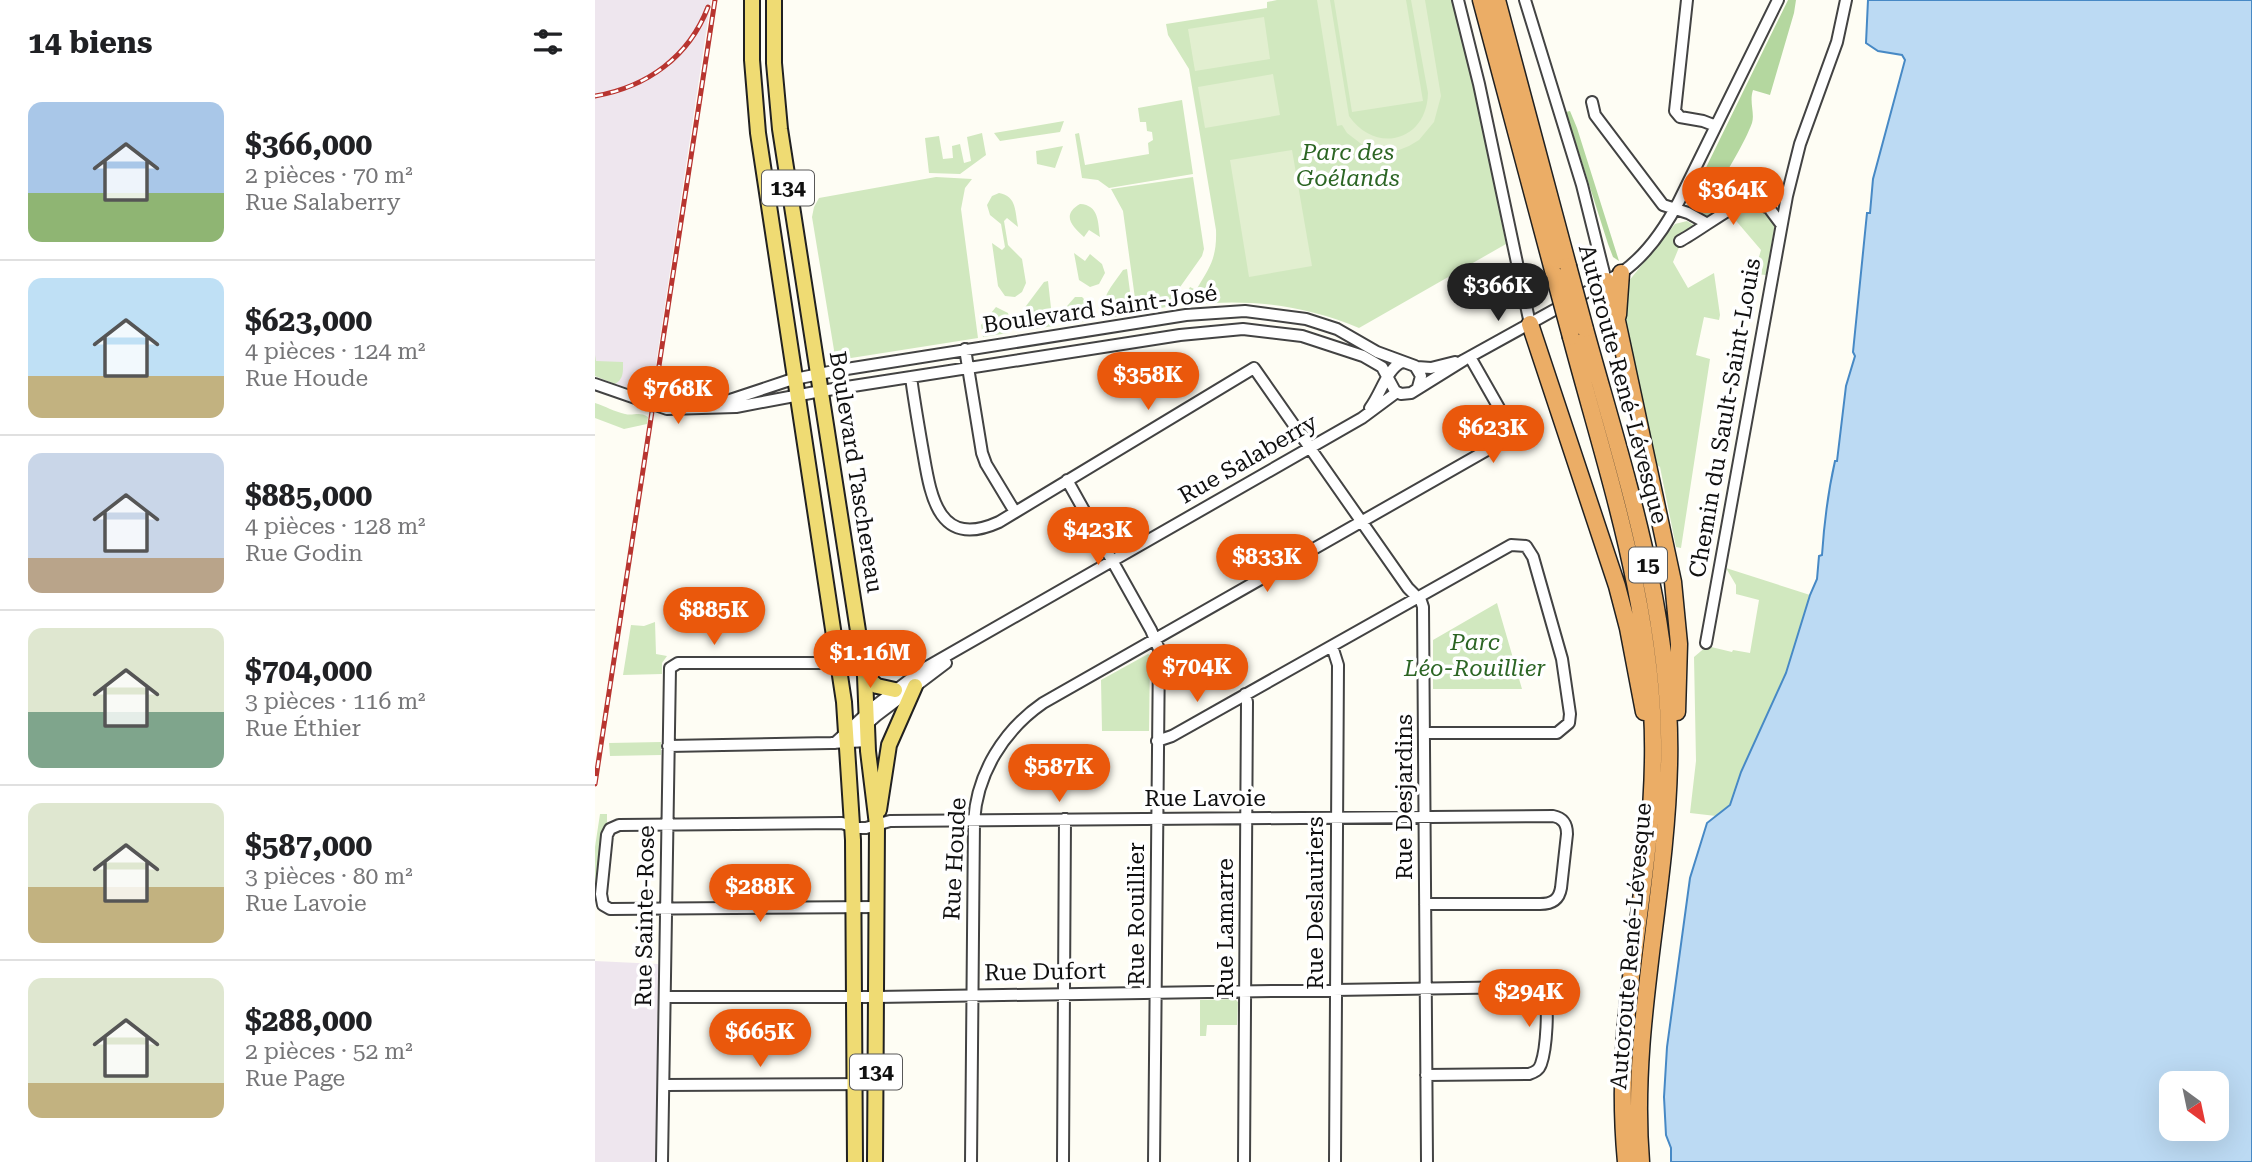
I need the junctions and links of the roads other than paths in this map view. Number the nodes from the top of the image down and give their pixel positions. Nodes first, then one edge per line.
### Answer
1 (752, 0) edge
2 (774, 0) edge
3 (1458, 0) edge
4 (1481, 0) edge
5 (1497, 0) edge
6 (1525, 0) edge
7 (1687, 0) edge
8 (1778, 0) edge
9 (1846, 0) edge
10 (1592, 102) dead end
11 (778, 117) junction
12 (757, 120) junction
13 (1716, 126) junction
14 (1787, 196) junction
15 (1749, 200) junction
16 (1675, 210) junction
17 (1706, 223) junction
18 (1781, 224) junction
19 (1680, 241) dead end
20 (797, 250) junction
21 (776, 254) junction
22 (1561, 270) junction
23 (1621, 273) junction
24 (1605, 281) junction
25 (1617, 321) junction
26 (1530, 324) junction
27 (1578, 332) junction
28 (965, 349) junction
29 (1467, 358) junction
30 (1402, 362) junction
31 (1417, 367) junction
32 (968, 368) junction
33 (817, 374) junction
34 (911, 377) junction
35 (1389, 377) junction
36 (795, 378) junction
37 (595, 384) edge
38 (1418, 387) junction
39 (821, 391) junction
40 (1397, 392) junction
41 (798, 395) junction
42 (705, 408) junction
43 (1362, 418) junction
44 (1310, 447) junction
45 (1067, 480) junction
46 (1015, 512) junction
47 (1362, 522) junction
48 (1112, 560) junction
49 (1417, 597) junction
50 (1156, 639) junction
51 (973, 642) junction
52 (1706, 643) dead end
53 (1332, 646) junction
54 (863, 660) junction
55 (839, 663) junction
56 (865, 676) junction
57 (915, 686) junction
58 (895, 690) junction
59 (1245, 694) junction
60 (866, 720) junction
61 (1424, 733) junction
62 (843, 740) junction
63 (867, 741) junction
64 (1157, 741) junction
65 (668, 746) junction
66 (1653, 762) junction
67 (1667, 809) junction
68 (1425, 817) junction
69 (1337, 818) junction
70 (1065, 819) junction
71 (1157, 819) junction
72 (1247, 819) junction
73 (974, 821) junction
74 (667, 825) junction
75 (877, 825) junction
76 (853, 827) junction
77 (1425, 904) junction
78 (853, 906) junction
79 (878, 907) junction
80 (666, 909) junction
81 (1426, 988) junction
82 (1246, 990) junction
83 (1336, 990) junction
84 (1156, 992) junction
85 (1064, 993) junction
86 (972, 994) junction
87 (665, 997) junction
88 (854, 997) junction
89 (877, 997) junction
90 (1426, 1075) junction
91 (854, 1084) junction
92 (876, 1084) junction
93 (664, 1085) junction
94 (662, 1162) edge
95 (855, 1162) edge
96 (875, 1162) edge
97 (971, 1162) edge
98 (1063, 1162) edge
99 (1154, 1162) edge
100 (1244, 1162) edge
101 (1335, 1162) edge
102 (1427, 1162) edge
103 (1626, 1162) edge
104 (1641, 1162) edge

1 - 12 main road, Boulevard Taschereau / 134
2 - 11 main road, Boulevard Taschereau / 134
3 - 26 street
4 - 22 highway, Autoroute René-Lévesque / 15
5 - 22 highway, Autoroute René-Lévesque / 15
6 - 24 street
7 - 13 street
8 - 13 street
9 - 14 street, Chemin du Sault-Saint-Louis
10 - 16 street
11 - 12 main road
11 - 20 main road, Boulevard Taschereau / 134
12 - 21 main road, Boulevard Taschereau / 134
13 - 16 street
14 - 15 street
14 - 18 street, Chemin du Sault-Saint-Louis
15 - 17 street
15 - 18 street
16 - 17 street
16 - 23 street
17 - 19 street
18 - 52 street, Chemin du Sault-Saint-Louis
20 - 21 main road
20 - 33 main road, Boulevard Taschereau / 134
21 - 36 main road, Boulevard Taschereau / 134
22 - 27 highway, Autoroute René-Lévesque / 15, bridge
23 - 24 street
23 - 25 highway
24 - 25 highway
24 - 26 street
25 - 67 highway
26 - 29 street
26 - 66 highway
27 - 66 highway, Autoroute René-Lévesque / 15
27 - 67 highway, Autoroute René-Lévesque / 15
28 - 30 street, Boulevard Saint-José
28 - 32 street
28 - 33 street, Boulevard Saint-José
29 - 31 street
29 - 38 street
29 - 47 street, Rue Houde
30 - 31 street
30 - 35 street
31 - 38 street
32 - 34 street, Boulevard Saint-José
32 - 35 street, Boulevard Saint-José
32 - 46 street
33 - 36 street, Boulevard Saint-José
33 - 39 main road, Boulevard Taschereau / 134
34 - 39 street, Boulevard Saint-José
34 - 46 street
35 - 40 street
35 - 43 street, Rue Salaberry
36 - 41 main road, Boulevard Taschereau / 134
36 - 42 street, Boulevard Saint-José
37 - 42 street
38 - 40 street
39 - 41 street, Boulevard Saint-José
39 - 54 main road, Boulevard Taschereau / 134
40 - 43 street, Rue Salaberry
41 - 42 street, Boulevard Saint-José
41 - 55 main road, Boulevard Taschereau / 134
43 - 44 street, Rue Salaberry
44 - 45 street, Rue Desjardins
44 - 47 street, Rue Desjardins
44 - 48 street, Rue Salaberry
45 - 46 street
45 - 48 street, Rue Rouillier
47 - 49 street, Rue Desjardins
47 - 50 street, Rue Houde
48 - 50 street, Rue Rouillier
48 - 51 street, Rue Salaberry
49 - 53 street
49 - 61 street, Rue Desjardins
49 - 61 street
50 - 64 street, Rue Rouillier
50 - 73 street, Rue Houde
51 - 57 street, Rue Salaberry
51 - 58 street, Rue Salaberry
53 - 59 street
53 - 69 street, Rue Deslauriers
54 - 55 street
54 - 56 main road, Boulevard Taschereau / 134
55 - 62 main road, Boulevard Taschereau / 134
55 - 65 street, Rue Sainte-Rose
56 - 58 main road
56 - 60 main road, Boulevard Taschereau / 134
57 - 60 street, Rue Salaberry
57 - 75 main road
58 - 60 street, Rue Salaberry
59 - 64 street
59 - 72 street, Rue Lamarre
60 - 62 street, Rue Salaberry
60 - 63 main road, Boulevard Taschereau / 134
61 - 68 street, Rue Desjardins
62 - 63 street
62 - 65 street
62 - 76 main road, Boulevard Taschereau / 134
63 - 75 main road, Boulevard Taschereau / 134
64 - 71 street, Rue Rouillier
65 - 74 street, Rue Sainte-Rose
66 - 103 highway, Autoroute René-Lévesque / 15
67 - 104 highway, Autoroute René-Lévesque / 15
68 - 69 street, Rue Lavoie
68 - 77 street, Rue Desjardins
68 - 77 street, Rue Lavoie
69 - 72 street, Rue Lavoie
69 - 83 street, Rue Deslauriers
70 - 71 street, Rue Lavoie
70 - 73 street, Rue Lavoie
70 - 85 street
71 - 72 street, Rue Lavoie
71 - 84 street, Rue Rouillier
72 - 82 street, Rue Lamarre
73 - 75 street, Rue Lavoie
73 - 86 street, Rue Houde
74 - 76 street, Rue Lavoie
74 - 80 street, Rue Sainte-Rose
74 - 80 street, Rue Lavoie
75 - 76 street, Rue Lavoie
75 - 79 main road, Boulevard Taschereau / 134
76 - 78 main road, Boulevard Taschereau / 134
77 - 81 street, Rue Desjardins
78 - 79 street
78 - 80 street
78 - 88 main road, Boulevard Taschereau / 134
79 - 89 main road, Boulevard Taschereau / 134
80 - 87 street, Rue Sainte-Rose
81 - 83 street, Rue Dufort
81 - 90 street, Rue Desjardins
81 - 90 street, Rue Dufort
82 - 83 street, Rue Dufort
82 - 84 street, Rue Dufort
82 - 100 street, Rue Lamarre
83 - 101 street, Rue Deslauriers
84 - 85 street, Rue Dufort
84 - 99 street, Rue Rouillier
85 - 86 street, Rue Dufort
85 - 98 street
86 - 89 street, Rue Dufort
86 - 97 street, Rue Houde
87 - 88 street, Rue Dufort
87 - 93 street, Rue Sainte-Rose
88 - 89 street, Rue Dufort
88 - 91 main road, Boulevard Taschereau / 134
89 - 92 main road, Boulevard Taschereau / 134
90 - 102 street, Rue Desjardins
91 - 92 street
91 - 93 street
91 - 95 main road, Boulevard Taschereau / 134
92 - 96 main road, Boulevard Taschereau / 134
93 - 94 street, Rue Sainte-Rose

